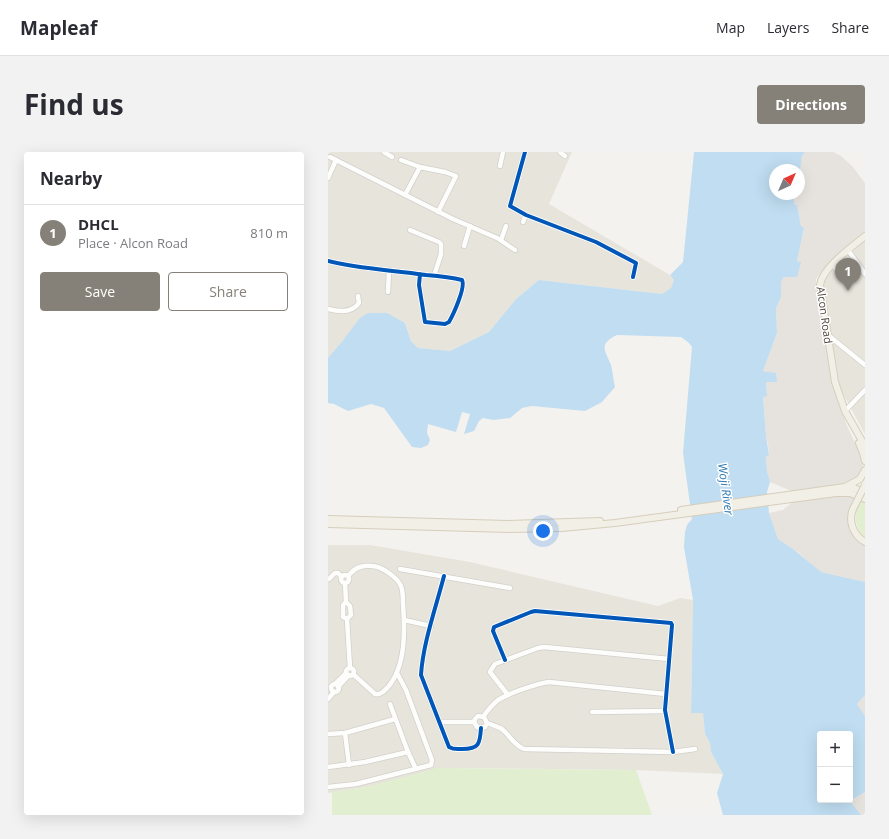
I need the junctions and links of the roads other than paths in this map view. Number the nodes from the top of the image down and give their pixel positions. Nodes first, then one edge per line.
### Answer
1 (335, 152) edge
2 (384, 152) edge
3 (503, 152) edge
4 (525, 152) edge
5 (560, 152) edge
6 (565, 156) dead end
7 (392, 157) dead end
8 (329, 158) edge
9 (336, 160) junction
10 (400, 160) dead end
11 (500, 166) dead end
12 (420, 167) junction
13 (328, 178) edge
14 (405, 195) junction
15 (438, 212) junction
16 (526, 215) junction
17 (523, 222) dead end
18 (470, 226) junction
19 (506, 226) dead end
20 (410, 230) dead end
21 (865, 236) edge
22 (500, 240) junction
23 (464, 246) dead end
24 (515, 250) dead end
25 (848, 250) junction
26 (328, 261) edge
27 (833, 265) junction
28 (389, 270) junction
29 (420, 274) junction
30 (865, 274) edge
31 (434, 276) junction
32 (633, 278) dead end
33 (843, 278) dead end
34 (388, 292) dead end
35 (358, 296) dead end
36 (328, 309) edge
37 (828, 335) junction
38 (865, 365) edge
39 (865, 390) edge
40 (845, 411) junction
41 (865, 438) edge
42 (865, 446) edge
43 (865, 461) edge
44 (865, 470) edge
45 (865, 485) edge
46 (845, 488) junction
47 (865, 493) edge
48 (795, 496) junction
49 (865, 499) edge
50 (681, 512) junction
51 (328, 519) edge
52 (328, 524) edge
53 (865, 542) edge
54 (400, 569) dead end
55 (348, 576) junction
56 (444, 576) junction
57 (342, 577) junction
58 (329, 579) dead end
59 (345, 583) junction
60 (510, 588) dead end
61 (346, 602) junction
62 (347, 619) junction
63 (404, 620) junction
64 (431, 626) junction
65 (669, 658) junction
66 (505, 660) junction
67 (397, 673) junction
68 (349, 674) junction
69 (332, 688) edge
70 (666, 694) junction
71 (508, 695) junction
72 (328, 698) edge
73 (390, 704) dead end
74 (665, 711) junction
75 (592, 712) dead end
76 (483, 717) junction
77 (396, 719) junction
78 (439, 722) junction
79 (474, 722) junction
80 (487, 723) junction
81 (481, 728) junction
82 (345, 733) junction
83 (328, 734) edge
84 (695, 749) dead end
85 (408, 752) junction
86 (673, 752) junction
87 (349, 765) junction
88 (328, 767) edge
89 (416, 769) junction
90 (328, 787) edge

1 - 8 street
2 - 7 street
3 - 11 street
4 - 16 street
5 - 6 street
8 - 9 street
9 - 13 street
9 - 14 street
10 - 12 street
12 - 14 street
12 - 15 street
14 - 15 street
15 - 18 street
16 - 17 street
16 - 32 street
18 - 22 street
18 - 23 street
19 - 22 street
20 - 31 street
21 - 25 main road, Alcon Road
22 - 24 street
25 - 27 main road, Alcon Road
25 - 30 street
26 - 28 street
27 - 33 street
27 - 37 main road, Alcon Road
28 - 29 street
28 - 34 street
29 - 31 street
29 - 31 street
35 - 36 street
37 - 38 street
37 - 40 main road, Alcon Road
39 - 40 street
40 - 41 main road
40 - 42 main road
40 - 43 main road
44 - 46 main road
45 - 53 main road, bridge
46 - 47 main road
46 - 48 main road
48 - 49 main road
48 - 50 main road
50 - 51 main road
50 - 52 main road
54 - 56 street
55 - 57 street
55 - 59 street
55 - 63 street
56 - 60 street
56 - 64 street
57 - 58 street
57 - 59 street
59 - 61 street
61 - 62 street
61 - 62 street
62 - 68 street
63 - 64 street
63 - 67 street
64 - 78 street
65 - 66 street
65 - 66 street
65 - 70 street
66 - 71 street
67 - 68 street
67 - 89 street
68 - 69 street
69 - 72 street
70 - 71 street
70 - 74 street
71 - 76 street
73 - 77 street
74 - 75 street
74 - 86 street
76 - 79 street
76 - 80 street
77 - 82 street
77 - 85 street
78 - 79 street
78 - 81 street
79 - 81 street
80 - 81 street
80 - 86 street
82 - 83 street
82 - 87 street
84 - 86 street
85 - 87 street
85 - 89 street
87 - 88 street
89 - 90 street

